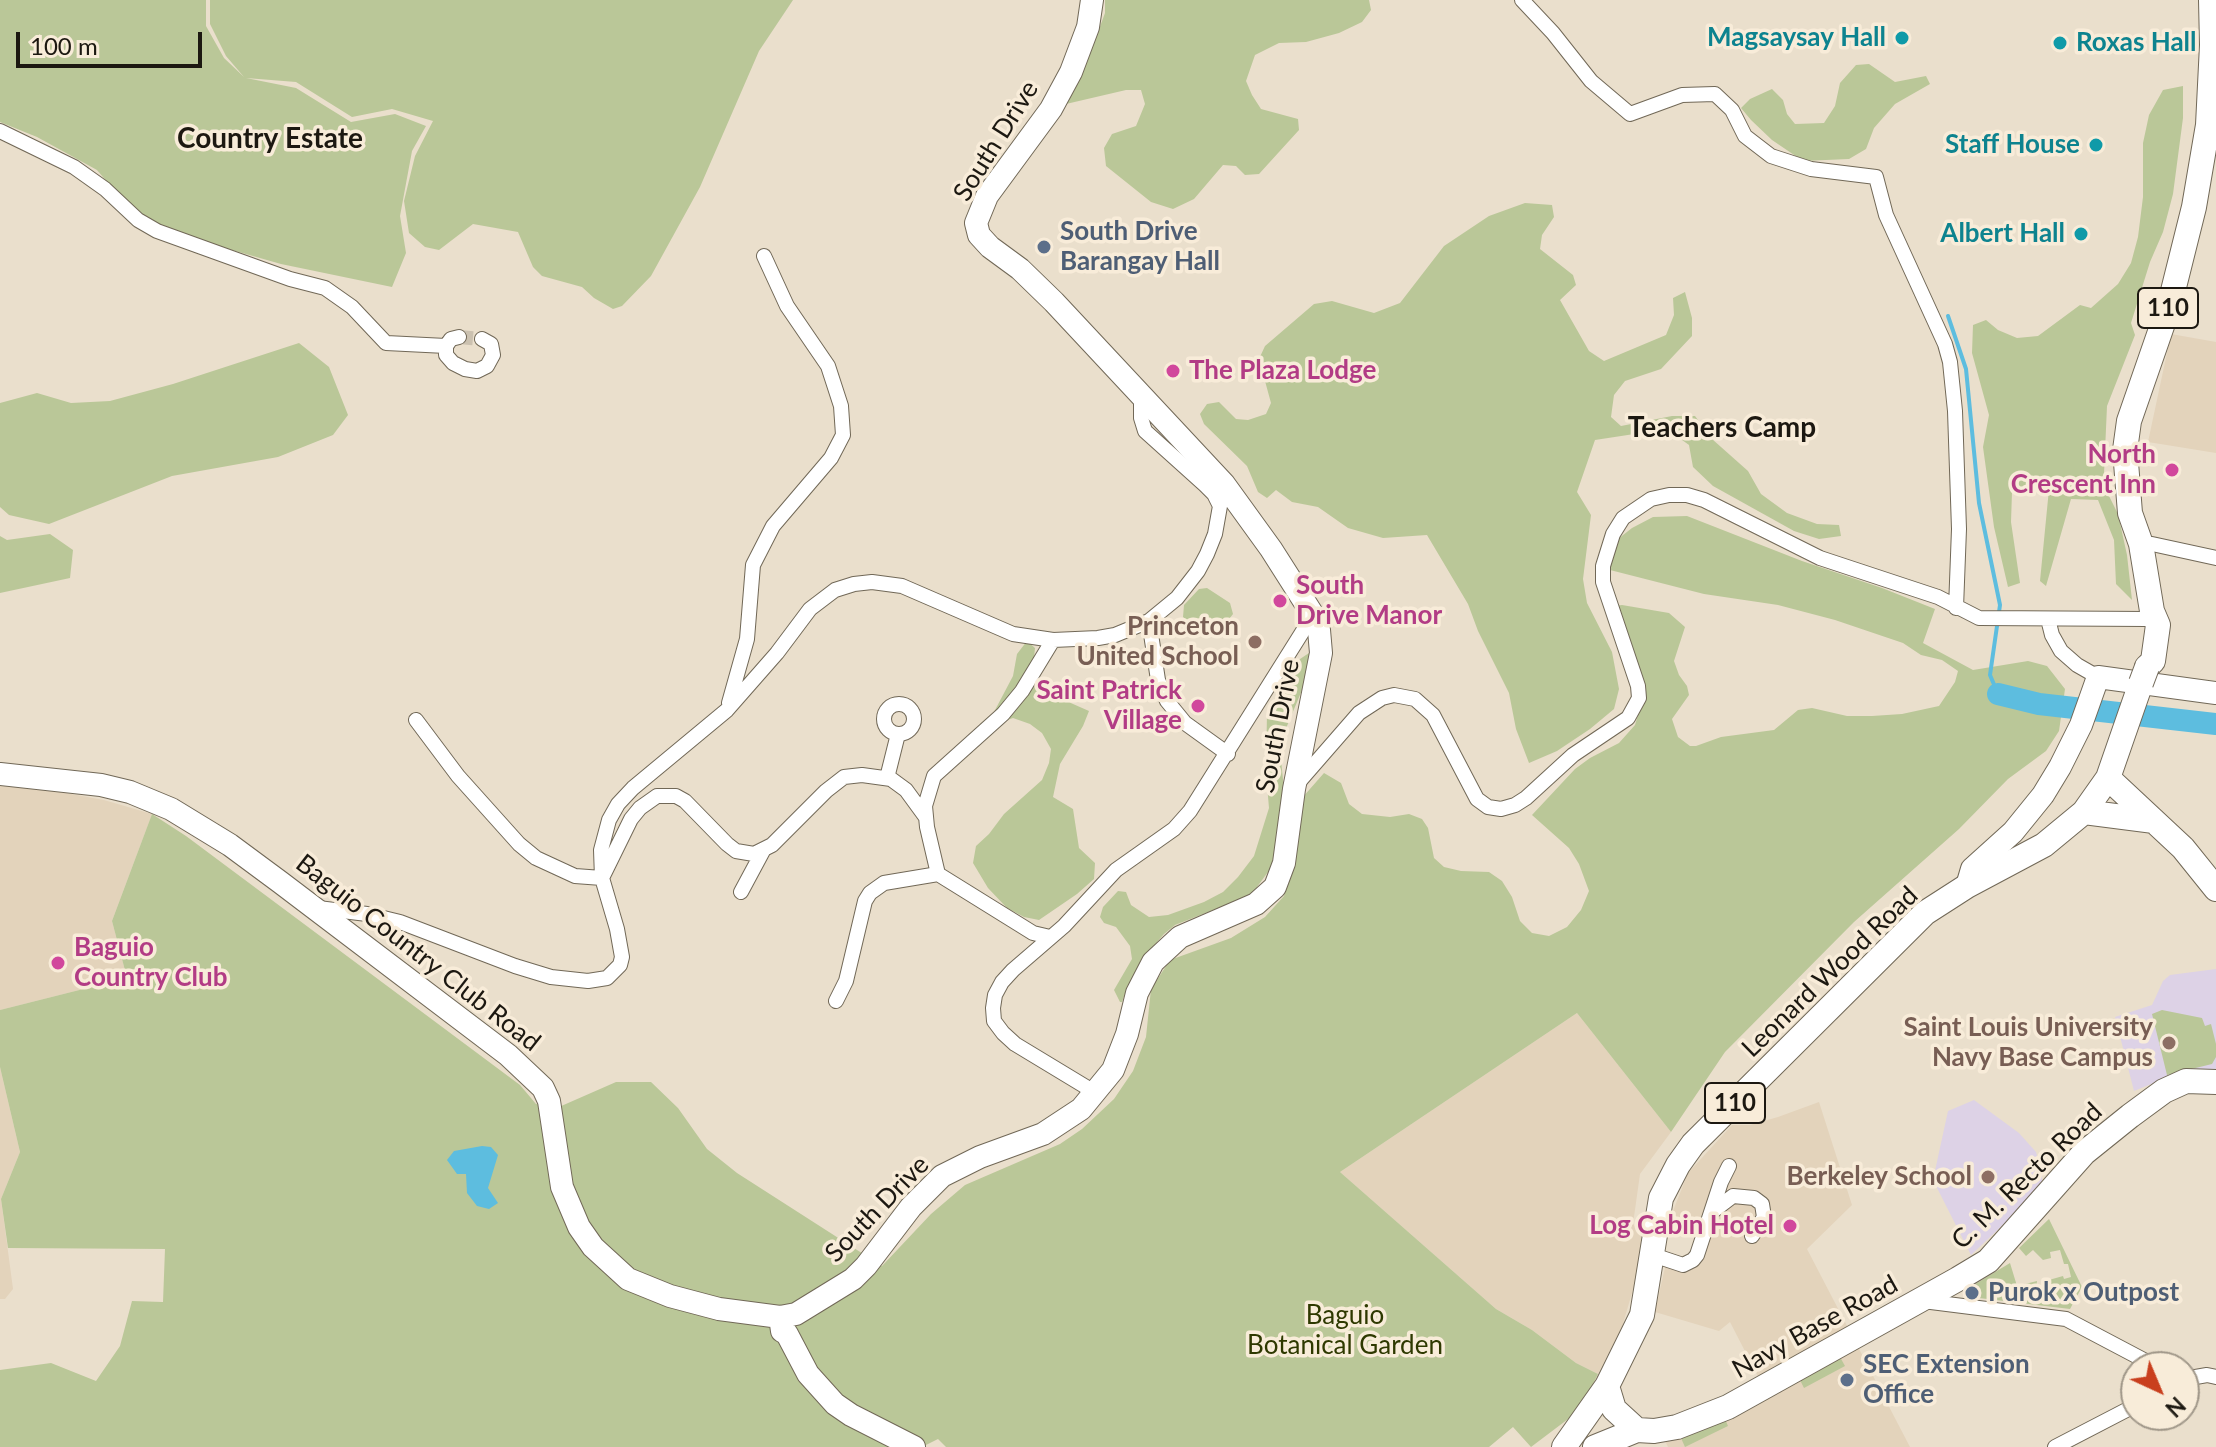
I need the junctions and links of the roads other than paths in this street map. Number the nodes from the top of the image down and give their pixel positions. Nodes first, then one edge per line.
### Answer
1 (1092, 0) edge
2 (1522, 0) edge
3 (2211, 0) edge
4 (0, 131) edge
5 (764, 256) dead end
6 (459, 337) tunnel mouth
7 (482, 339) dead end
8 (446, 346) junction
9 (1141, 397) junction
10 (2141, 544) junction
11 (2216, 558) edge
12 (1956, 608) junction
13 (1313, 615) junction
14 (2150, 615) junction
15 (2048, 619) junction
16 (1149, 621) junction
17 (1053, 640) junction
18 (2095, 687) junction
19 (2216, 693) edge
20 (727, 710) junction
21 (416, 720) dead end
22 (898, 734) dead end
23 (1228, 754) junction
24 (0, 774) edge
25 (2108, 776) junction
26 (894, 781) junction
27 (930, 785) junction
28 (1294, 789) junction
29 (2084, 812) junction
30 (925, 816) junction
31 (2154, 821) junction
32 (763, 851) junction
33 (938, 874) junction
34 (602, 878) junction
35 (1967, 886) junction
36 (2216, 889) edge
37 (741, 892) dead end
38 (324, 911) junction
39 (1041, 939) junction
40 (836, 1001) dead end
41 (2216, 1082) edge
42 (1096, 1093) junction
43 (1729, 1166) dead end
44 (1711, 1213) junction
45 (1752, 1236) dead end
46 (1653, 1255) junction
47 (1921, 1300) junction
48 (787, 1322) junction
49 (2127, 1351) edge
50 (1607, 1386) junction
51 (2120, 1413) edge
52 (1637, 1430) junction
53 (914, 1447) edge
54 (1564, 1447) edge
55 (1595, 1447) edge
56 (2055, 1447) edge

1 - 9 main road, South Drive
2 - 12 street
3 - 10 main road, Leonard Wood Road / 110
4 - 8 street
5 - 20 street
6 - 8 street
7 - 8 street
9 - 13 main road, South Drive
9 - 16 street
10 - 11 street
10 - 14 main road, Leonard Wood Road / 110
12 - 15 street
12 - 28 street
13 - 23 street
13 - 28 main road, South Drive
14 - 15 street
14 - 25 main road, Leonard Wood Road / 110, bridge
15 - 18 street
16 - 17 street
16 - 23 street
17 - 20 street
17 - 27 street
18 - 19 main road
18 - 35 main road
20 - 34 street
21 - 34 street
22 - 26 street
23 - 39 street
24 - 38 main road, Baguio Country Club Road
25 - 29 main road, Leonard Wood Road / 110
25 - 31 main road
26 - 27 street
26 - 30 street
26 - 32 street
27 - 30 street
28 - 42 main road, South Drive
29 - 31 main road
29 - 35 main road, Leonard Wood Road / 110
30 - 33 street
31 - 36 main road
32 - 34 street
32 - 37 street
33 - 39 street
33 - 40 street
34 - 38 street
35 - 46 main road, Leonard Wood Road / 110
38 - 48 main road, Baguio Country Club Road
39 - 42 street
41 - 47 main road, C. M. Recto Road
42 - 48 main road, South Drive
43 - 44 street
44 - 45 street
44 - 46 street
46 - 50 main road, Leonard Wood Road / 110
47 - 49 street, Navy Base Road
47 - 52 main road, Navy Base Road
48 - 53 main road
50 - 52 main road
50 - 54 main road, Leonard Wood Road / 110
51 - 56 street
52 - 55 main road, Navy Base Road

